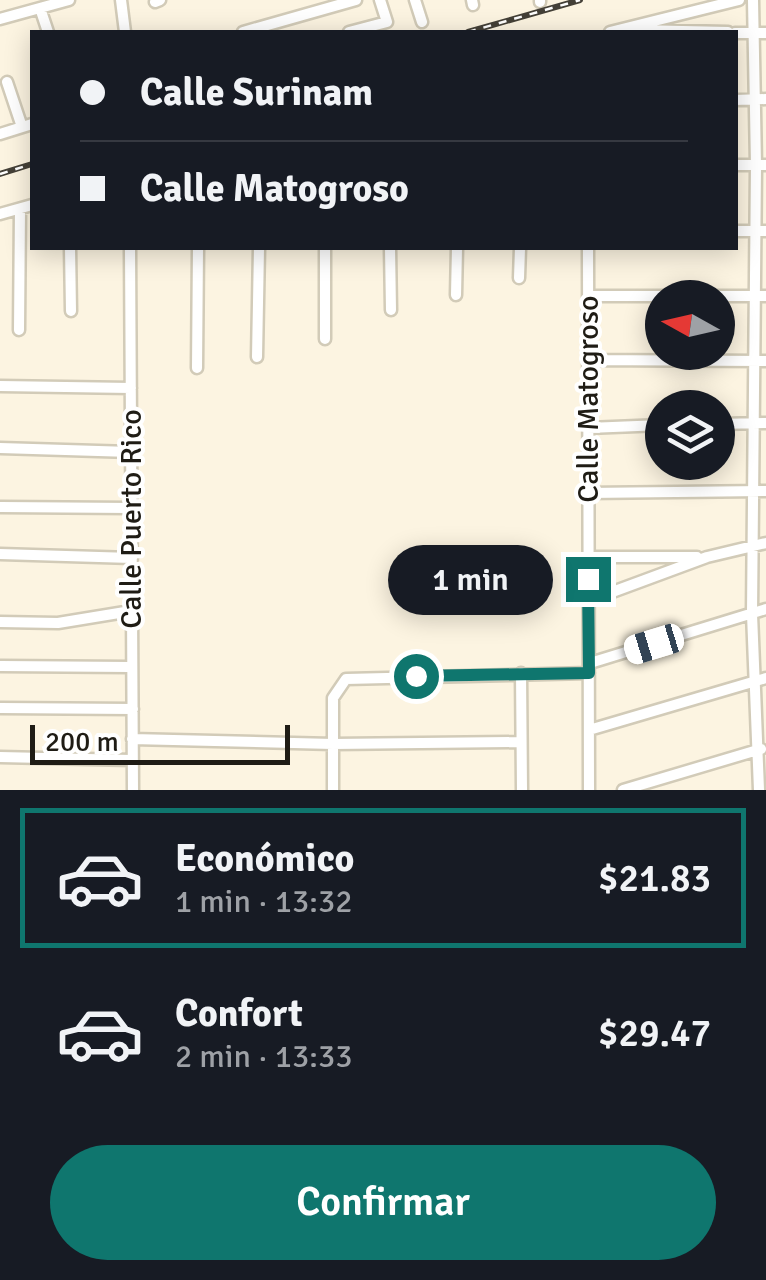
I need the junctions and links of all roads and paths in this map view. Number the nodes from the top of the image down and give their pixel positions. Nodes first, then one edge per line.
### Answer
1 (69, 0) edge
2 (121, 0) edge
3 (356, 0) edge
4 (380, 0) edge
5 (416, 0) edge
6 (739, 0) edge
7 (753, 0) edge
8 (40, 8) junction
9 (0, 19) edge
10 (422, 22) dead end
11 (277, 28) edge
12 (47, 30) edge
13 (125, 30) edge
14 (356, 30) edge
15 (619, 30) edge
16 (760, 33) edge
17 (7, 82) dead end
18 (760, 100) edge
19 (27, 126) edge
20 (0, 134) edge
21 (761, 165) edge
22 (30, 206) edge
23 (20, 209) junction
24 (0, 214) edge
25 (760, 231) edge
26 (70, 250) edge
27 (130, 250) edge
28 (198, 250) edge
29 (259, 250) edge
30 (325, 250) edge
31 (390, 250) edge
32 (457, 250) edge
33 (520, 250) edge
34 (588, 250) edge
35 (519, 278) dead end
36 (456, 295) dead end
37 (589, 296) junction
38 (761, 296) edge
39 (391, 310) dead end
40 (71, 311) dead end
41 (19, 330) dead end
42 (325, 339) dead end
43 (258, 357) dead end
44 (587, 360) junction
45 (761, 361) edge
46 (197, 368) dead end
47 (0, 386) edge
48 (131, 388) junction
49 (760, 423) edge
50 (735, 424) edge
51 (645, 426) edge
52 (588, 428) junction
53 (0, 448) edge
54 (131, 452) junction
55 (760, 490) edge
56 (586, 493) junction
57 (0, 507) edge
58 (131, 508) junction
59 (766, 543) edge
60 (752, 548) junction
61 (0, 554) edge
62 (588, 557) junction
63 (707, 557) junction
64 (132, 558) junction
65 (588, 600) junction
66 (766, 609) edge
67 (131, 611) junction
68 (752, 614) junction
69 (0, 622) edge
70 (0, 666) edge
71 (130, 667) junction
72 (589, 668) junction
73 (521, 673) junction
74 (766, 678) edge
75 (754, 682) junction
76 (0, 708) edge
77 (132, 710) junction
78 (589, 730) junction
79 (132, 739) junction
80 (522, 742) junction
81 (333, 744) junction
82 (763, 748) edge
83 (0, 757) edge
84 (131, 760) junction
85 (133, 790) edge
86 (334, 790) edge
87 (522, 790) edge
88 (589, 790) edge
89 (623, 790) edge
90 (759, 790) edge

1 - 8 street
2 - 13 street
3 - 11 street
4 - 14 street
5 - 10 street
6 - 15 street
7 - 16 street
8 - 9 street
8 - 12 street
16 - 18 street
17 - 19 street
18 - 21 street
19 - 20 street
21 - 25 street
22 - 23 street
23 - 24 street
23 - 41 street
25 - 38 street
26 - 40 street
27 - 48 street, Calle Puerto Rico
28 - 46 street
29 - 43 street
30 - 42 street
31 - 39 street
32 - 36 street
33 - 35 street
34 - 37 street, Calle Matogroso
37 - 38 street
37 - 44 street, Calle Matogroso
38 - 45 street
44 - 45 street
44 - 52 street, Calle Matogroso
45 - 49 street
47 - 48 street
48 - 54 street, Calle Puerto Rico
49 - 50 street
49 - 55 street
51 - 52 street
52 - 56 street, Calle Matogroso
53 - 54 street
54 - 58 street, Calle Puerto Rico
55 - 56 street
55 - 60 street
56 - 62 street, Calle Matogroso
57 - 58 street
58 - 64 street, Calle Puerto Rico
59 - 60 street
60 - 63 street
60 - 68 street
61 - 64 street
62 - 63 street
62 - 65 street, Calle Matogroso
63 - 65 street
64 - 67 street, Calle Puerto Rico
65 - 72 street, Calle Matogroso
66 - 68 street
67 - 69 street
67 - 71 street, Calle Puerto Rico
68 - 72 street
68 - 75 street
70 - 71 street
71 - 77 street, Calle Puerto Rico
72 - 73 street
72 - 78 street, Calle Matogroso
73 - 80 street
73 - 81 street
74 - 75 street
75 - 78 street
75 - 82 street
76 - 77 street
77 - 79 street, Calle Puerto Rico
78 - 88 street, Calle Matogroso
79 - 81 street
79 - 84 street, Calle Puerto Rico
80 - 81 street
80 - 87 street
81 - 86 street
82 - 89 street
82 - 90 street
83 - 84 street
84 - 85 street, Calle Puerto Rico

